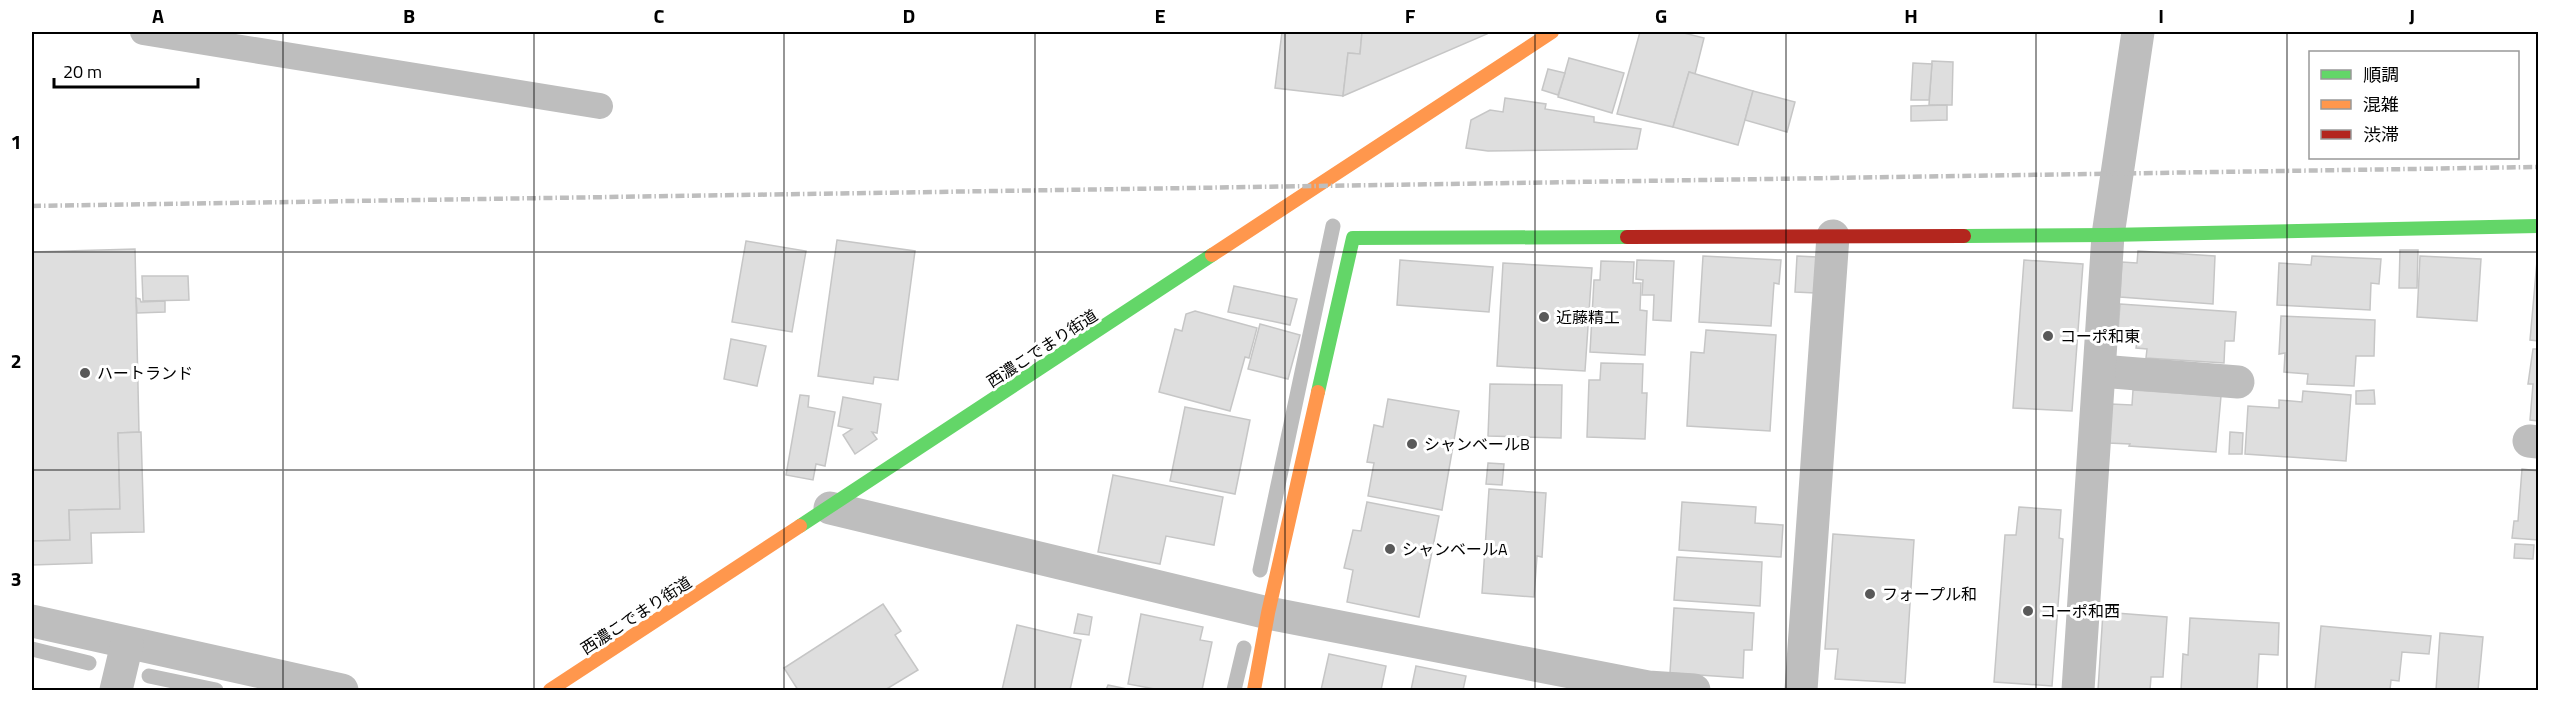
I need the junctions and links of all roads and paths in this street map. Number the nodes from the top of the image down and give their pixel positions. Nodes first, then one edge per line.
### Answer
1 (143, 32) edge
2 (2138, 32) edge
3 (1541, 35) edge
4 (600, 106) dead end
5 (2538, 226) edge
6 (2108, 235) junction
7 (1833, 236) junction
8 (2100, 371) junction
9 (2238, 382) dead end
10 (830, 508) junction
11 (1268, 613) junction
12 (32, 621) edge
13 (126, 644) junction
14 (1648, 688) edge
15 (116, 690) edge
16 (342, 690) edge
17 (550, 690) edge
18 (1254, 690) edge
19 (1694, 690) edge
20 (1801, 690) edge
21 (2078, 690) edge

1 - 4 lane
2 - 6 street
3 - 10 street, 西濃こでまり街道
5 - 6 street
6 - 7 street
6 - 8 street
7 - 11 street
7 - 20 street
8 - 9 street
8 - 21 street
10 - 11 street
10 - 17 street, 西濃こでまり街道
11 - 14 street
11 - 18 street
12 - 13 street
13 - 15 street
13 - 16 street
14 - 19 street

